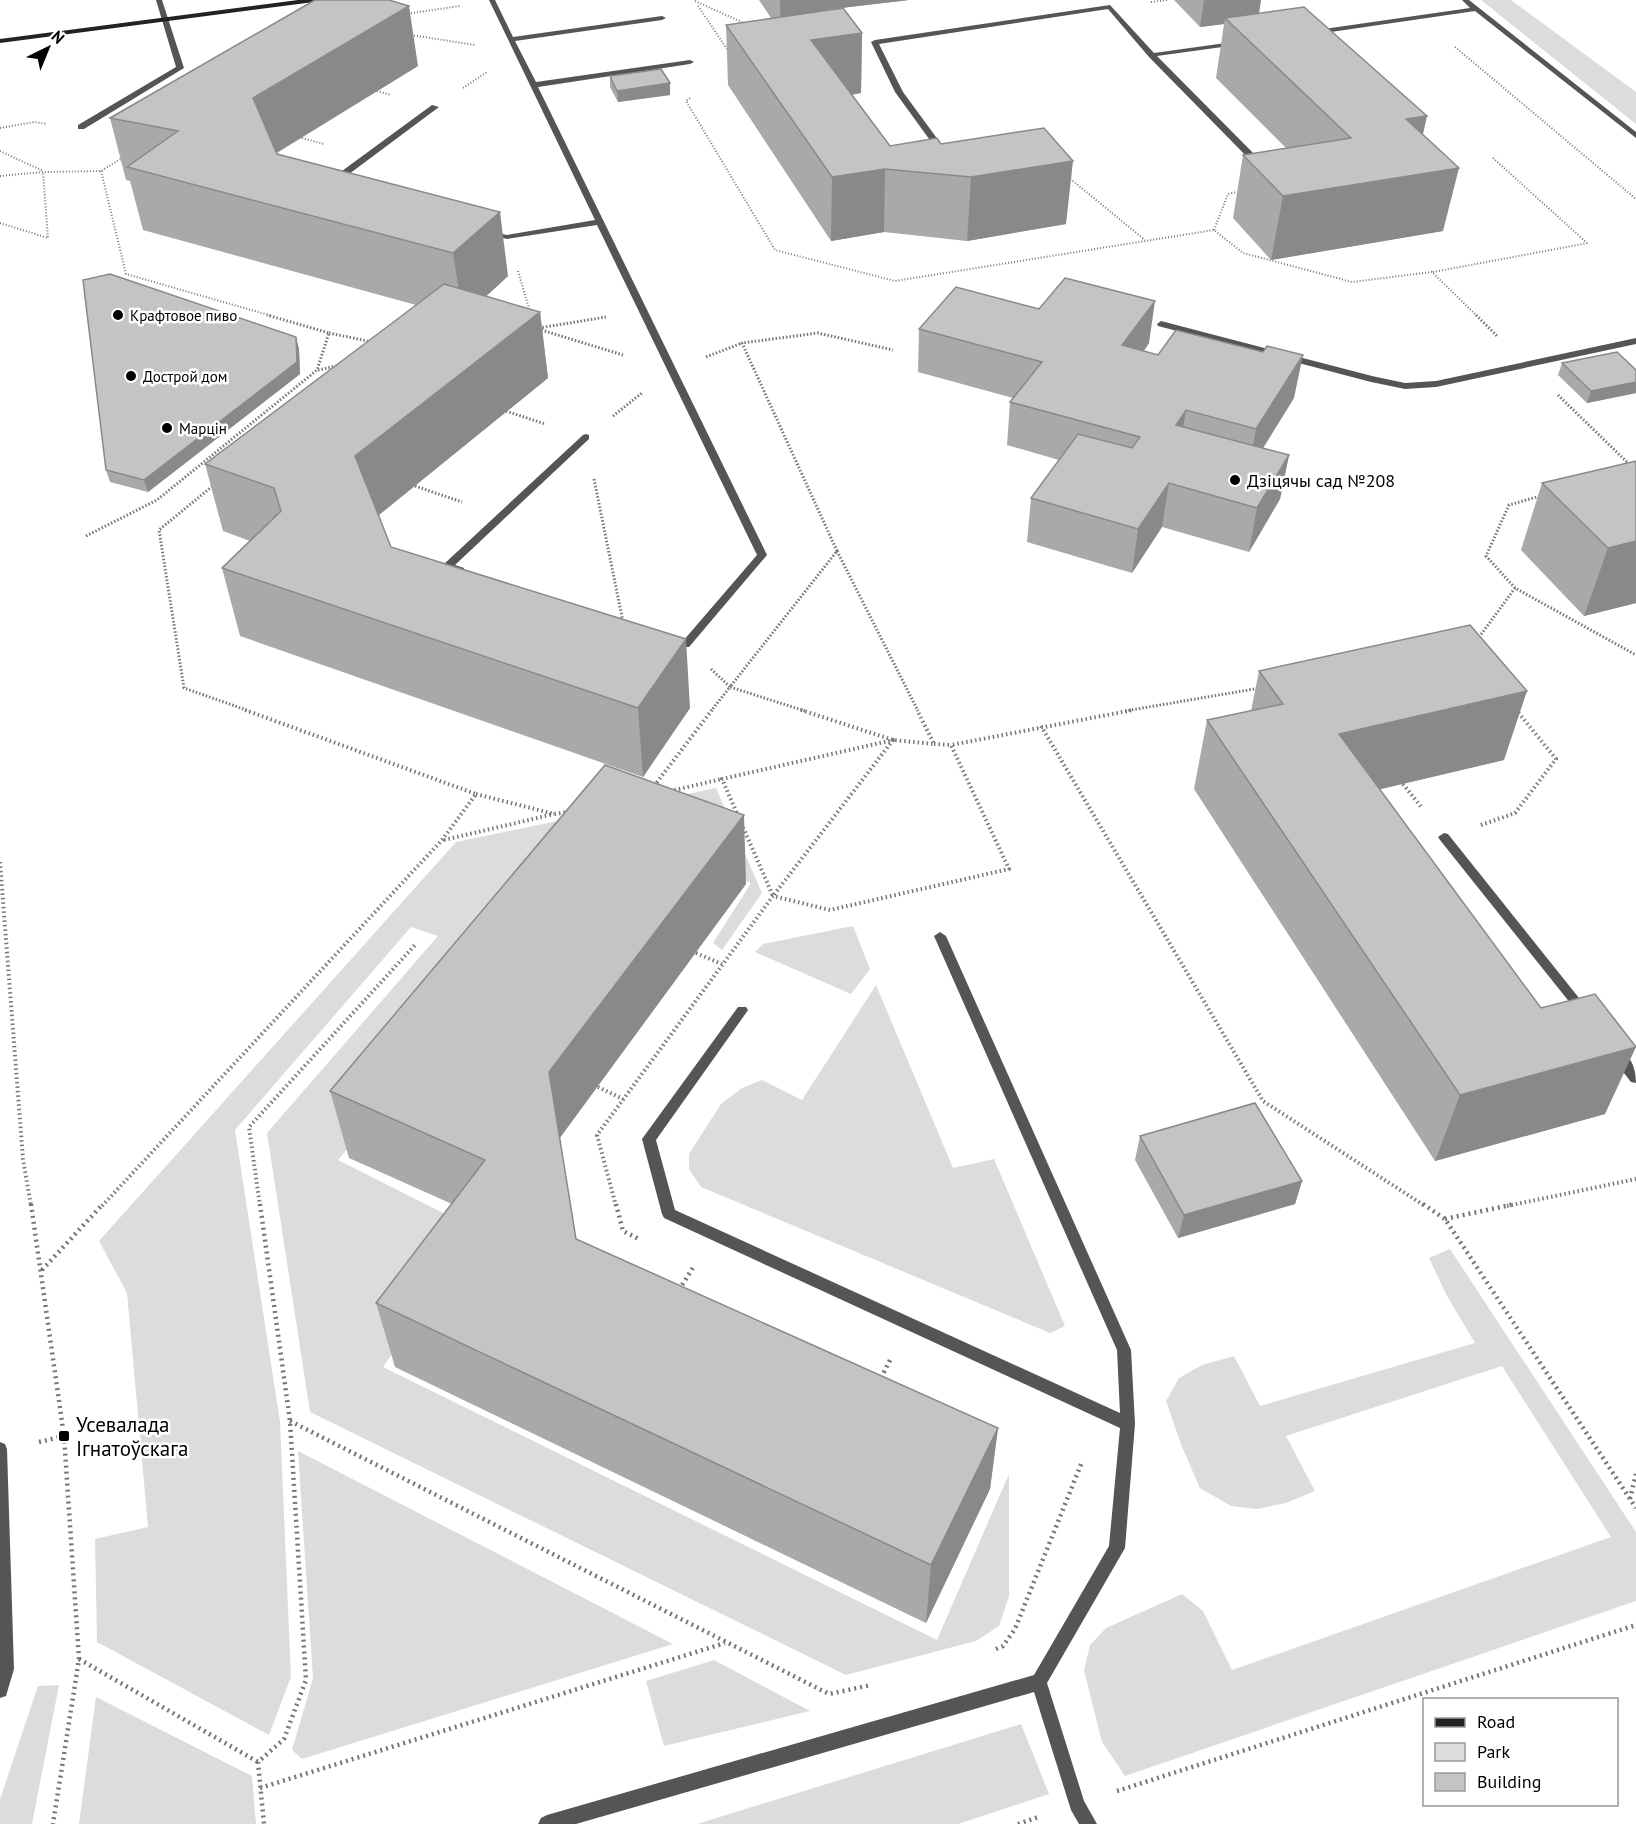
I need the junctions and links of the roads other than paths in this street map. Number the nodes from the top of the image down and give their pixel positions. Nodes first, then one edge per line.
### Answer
1 (159, 0) edge
2 (314, 0) edge
3 (492, 0) edge
4 (1465, 0) edge
5 (1476, 9) junction
6 (662, 18) dead end
7 (165, 19) junction
8 (1304, 34) edge
9 (511, 39) junction
10 (0, 41) edge
11 (1246, 42) edge
12 (1152, 55) junction
13 (690, 62) dead end
14 (533, 85) junction
15 (435, 107) road end
16 (81, 127) road end
17 (1636, 136) edge
18 (948, 158) edge
19 (1277, 182) edge
20 (338, 192) edge
21 (600, 222) junction
22 (479, 231) edge
23 (1161, 324) dead end
24 (1636, 341) edge
25 (586, 437) road end
26 (468, 572) edge
27 (623, 624) edge
28 (1444, 837) road end
29 (940, 936) dead end
30 (742, 1010) dead end
31 (1592, 1022) edge
32 (1606, 1040) edge
33 (1636, 1078) edge
34 (1128, 1424) junction
35 (0, 1449) edge
36 (1039, 1682) junction
37 (0, 1690) edge
38 (546, 1824) edge
39 (1088, 1824) edge

1 - 7 lane
2 - 7 street
3 - 9 lane
4 - 5 lane
5 - 8 lane
5 - 17 lane
6 - 9 lane
7 - 10 street
7 - 16 lane
9 - 14 lane
11 - 12 lane
12 - 18 lane
12 - 19 lane
13 - 14 lane
14 - 21 lane
15 - 20 lane
21 - 22 lane
21 - 27 lane
23 - 24 lane
25 - 26 lane
28 - 31 lane
29 - 34 lane
30 - 34 lane
32 - 33 lane
34 - 36 lane
35 - 37 lane
36 - 38 lane
36 - 39 lane

